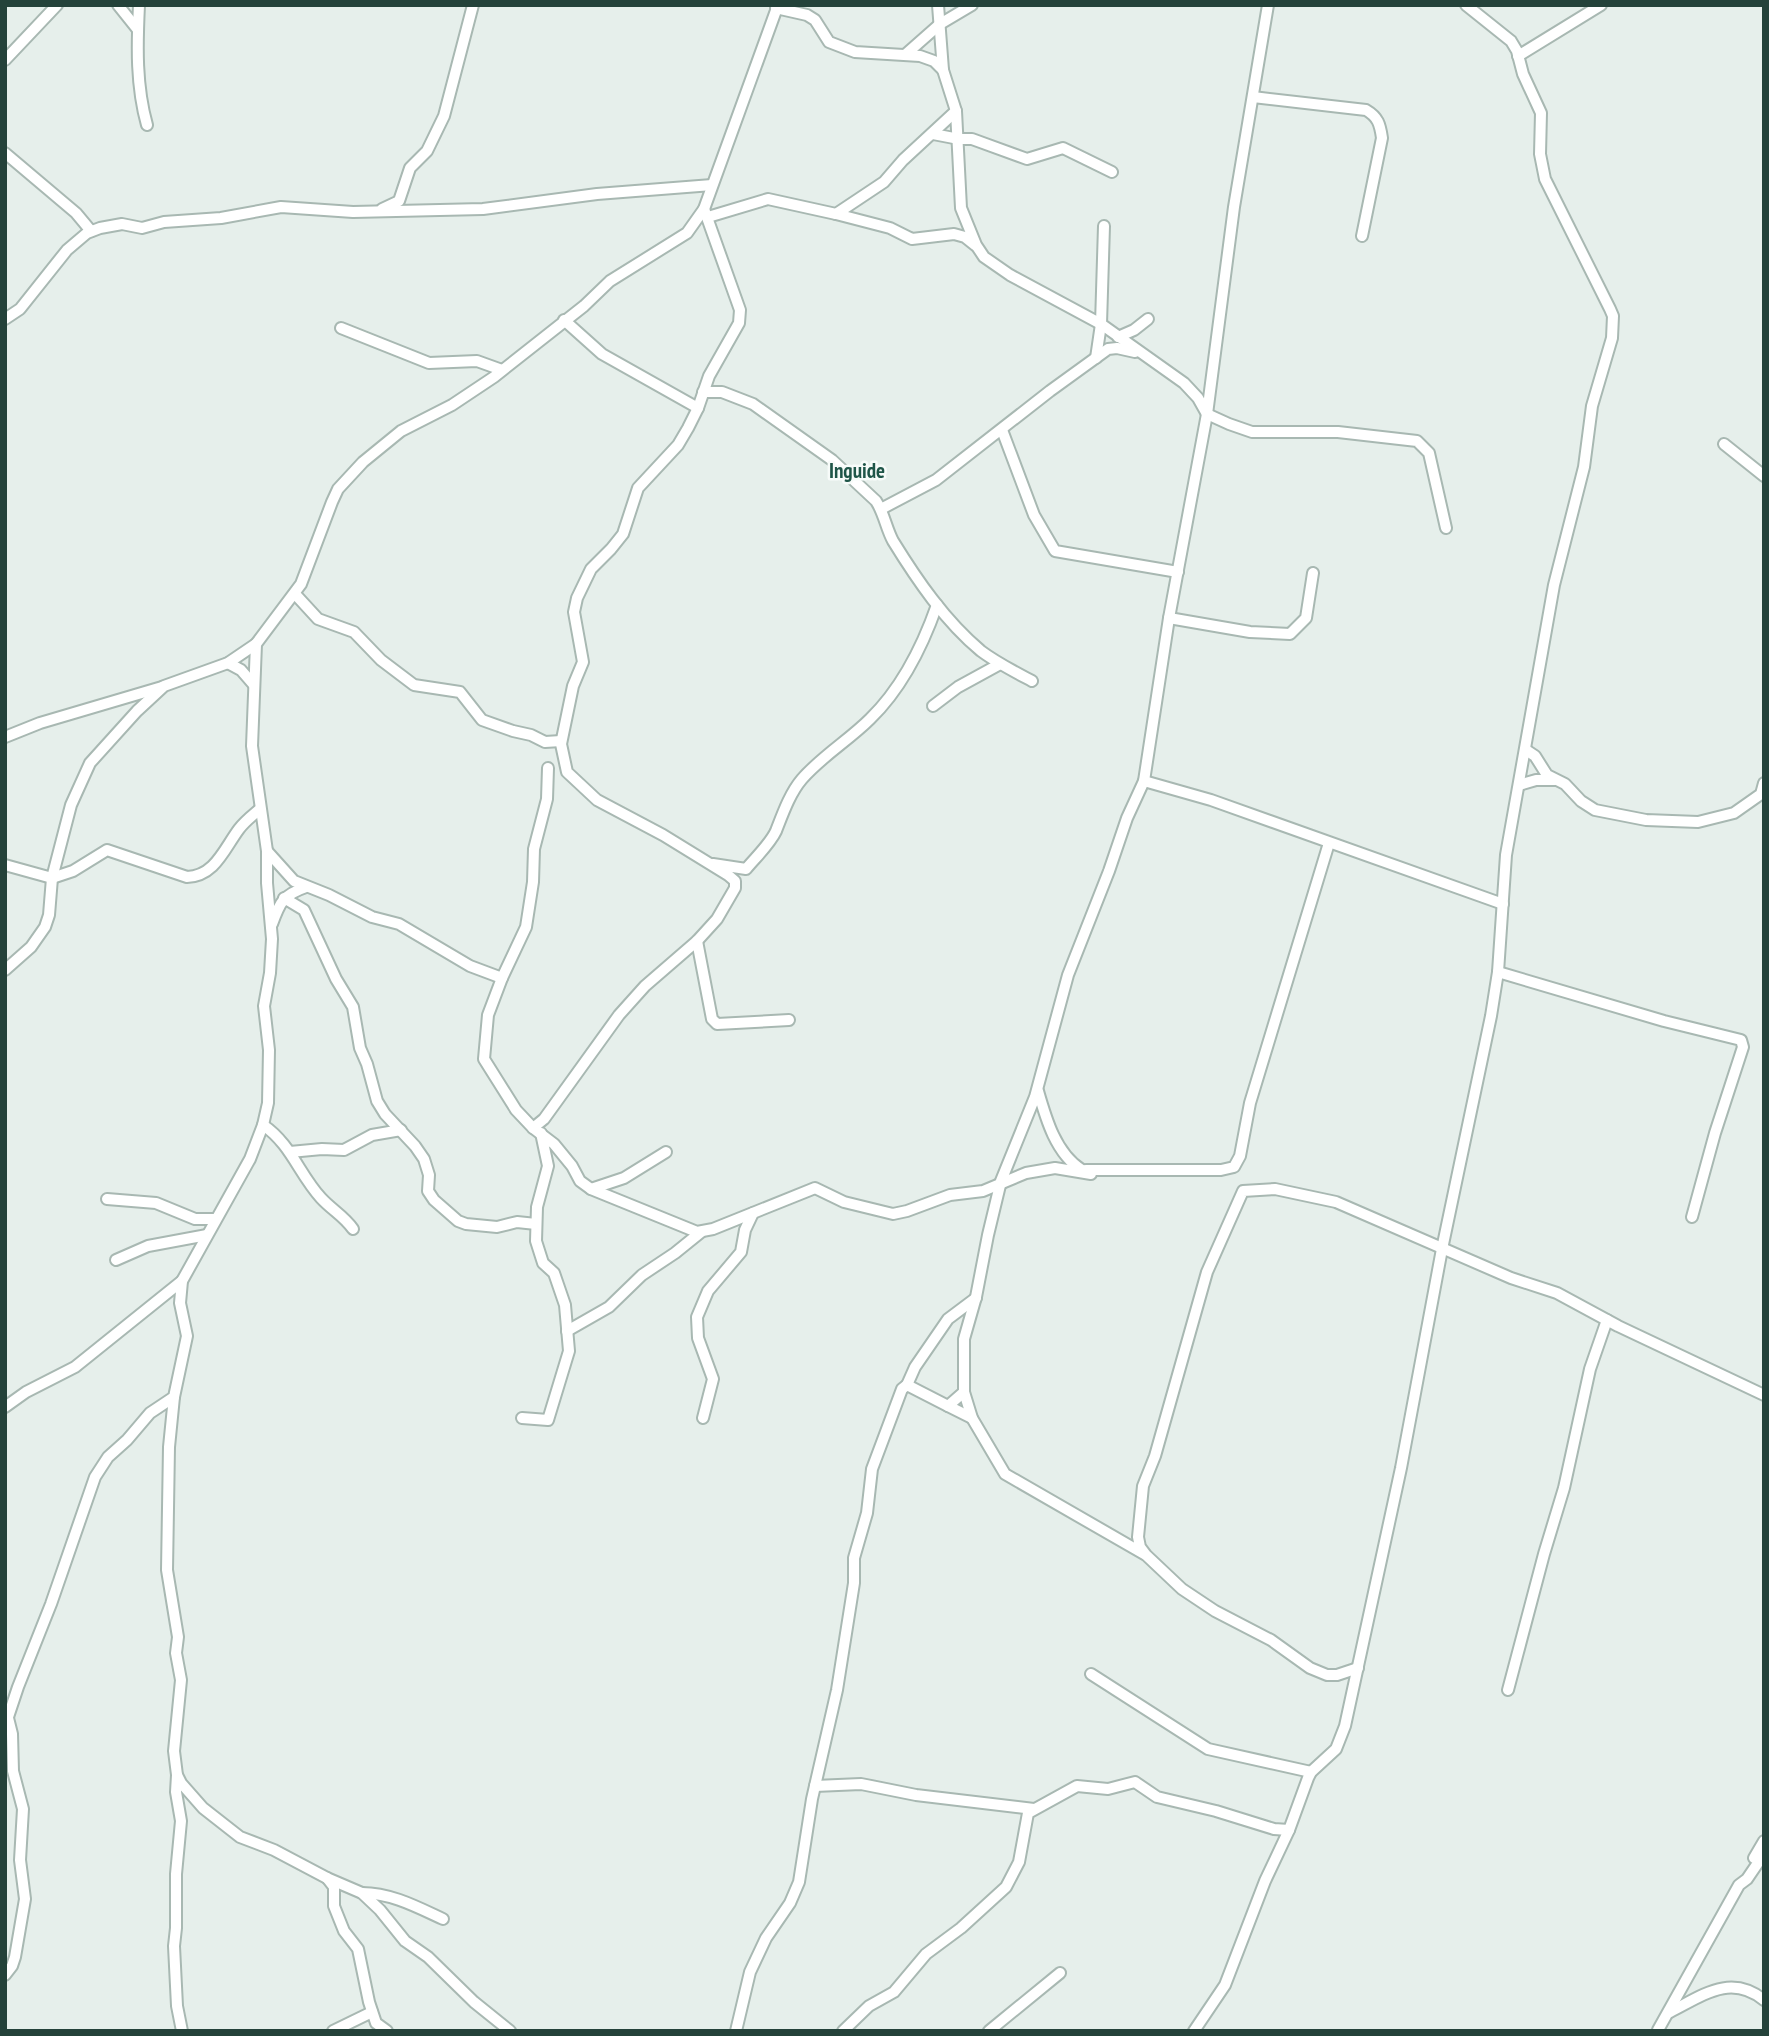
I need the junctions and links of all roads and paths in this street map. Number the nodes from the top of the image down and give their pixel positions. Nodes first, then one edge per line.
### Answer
1 (57, 5) edge
2 (118, 5) edge
3 (139, 5) edge
4 (473, 5) edge
5 (938, 5) edge
6 (972, 5) edge
7 (1268, 5) edge
8 (1466, 5) edge
9 (1601, 5) edge
10 (777, 7) edge
11 (940, 24) junction
12 (138, 30) junction
13 (906, 54) junction
14 (1518, 56) junction
15 (5, 60) edge
16 (943, 70) junction
17 (1253, 97) junction
18 (956, 111) junction
19 (147, 125) dead end
20 (933, 134) junction
21 (959, 139) junction
22 (5, 153) edge
23 (1112, 172) dead end
24 (712, 184) junction
25 (375, 211) junction
26 (706, 213) junction
27 (836, 214) junction
28 (1104, 226) dead end
29 (92, 231) junction
30 (1362, 236) dead end
31 (975, 245) junction
32 (5, 319) edge
33 (1148, 319) dead end
34 (564, 320) junction
35 (1101, 324) junction
36 (341, 328) dead end
37 (1118, 337) junction
38 (1142, 354) junction
39 (1096, 358) junction
40 (502, 370) junction
41 (703, 392) junction
42 (698, 408) junction
43 (1208, 414) junction
44 (1003, 430) junction
45 (1724, 444) dead end
46 (1764, 477) edge
47 (881, 509) junction
48 (1446, 528) dead end
49 (1178, 572) junction
50 (1313, 573) dead end
51 (295, 594) junction
52 (937, 605) junction
53 (1169, 618) junction
54 (256, 645) junction
55 (228, 663) junction
56 (1000, 664) junction
57 (1032, 681) dead end
58 (254, 685) junction
59 (164, 686) junction
60 (933, 706) dead end
61 (5, 737) edge
62 (561, 741) junction
63 (1526, 750) junction
64 (548, 768) dead end
65 (1558, 780) junction
66 (1144, 781) junction
67 (1764, 783) edge
68 (1519, 785) junction
69 (260, 809) junction
70 (1329, 843) junction
71 (267, 851) junction
72 (708, 864) junction
73 (5, 865) edge
74 (52, 878) junction
75 (306, 887) junction
76 (284, 898) junction
77 (1503, 904) junction
78 (271, 927) junction
79 (697, 941) junction
80 (5, 970) edge
81 (1498, 972) junction
82 (502, 978) junction
83 (789, 1020) dead end
84 (1037, 1089) junction
85 (263, 1125) junction
86 (401, 1130) junction
87 (537, 1131) junction
88 (290, 1152) junction
89 (666, 1152) dead end
90 (1083, 1170) junction
91 (1002, 1181) junction
92 (591, 1189) junction
93 (107, 1199) dead end
94 (753, 1213) junction
95 (1692, 1217) dead end
96 (215, 1219) junction
97 (536, 1224) junction
98 (353, 1229) dead end
99 (701, 1232) junction
100 (206, 1235) junction
101 (1442, 1249) junction
102 (116, 1261) dead end
103 (182, 1281) junction
104 (976, 1297) junction
105 (1607, 1320) junction
106 (567, 1331) junction
107 (907, 1385) junction
108 (964, 1392) junction
109 (1764, 1395) edge
110 (174, 1397) junction
111 (948, 1406) junction
112 (5, 1407) edge
113 (522, 1418) dead end
114 (703, 1418) dead end
115 (972, 1418) junction
116 (1146, 1555) junction
117 (1358, 1668) junction
118 (1091, 1674) dead end
119 (1508, 1690) dead end
120 (7, 1722) edge
121 (1311, 1772) junction
122 (177, 1775) junction
123 (815, 1786) junction
124 (1034, 1809) junction
125 (1289, 1830) junction
126 (1764, 1841) edge
127 (1764, 1854) edge
128 (327, 1878) junction
129 (1739, 1885) junction
130 (362, 1893) junction
131 (443, 1919) dead end
132 (1060, 1973) dead end
133 (5, 1975) edge
134 (1764, 2000) edge
135 (372, 2012) junction
136 (1670, 2012) junction
137 (1658, 2030) edge
138 (182, 2031) edge
139 (333, 2031) edge
140 (387, 2031) edge
141 (510, 2031) edge
142 (736, 2031) edge
143 (844, 2031) edge
144 (989, 2031) edge
145 (1194, 2031) edge

1 - 15 street
2 - 12 street
3 - 12 street
4 - 25 street
5 - 11 street
6 - 11 street
7 - 17 street
8 - 14 street
9 - 14 street
10 - 13 street
10 - 24 street
11 - 13 street
11 - 16 street
12 - 19 street
13 - 16 street
14 - 63 street
16 - 18 street
17 - 30 street
17 - 43 street
18 - 20 street
18 - 21 street
20 - 21 street
20 - 27 street
21 - 23 street
21 - 31 street
22 - 29 street
24 - 25 street
24 - 26 street
25 - 29 street
26 - 27 street
26 - 34 street
26 - 41 street
27 - 31 street
28 - 35 street
29 - 32 street
31 - 35 street
33 - 37 street
34 - 40 street
34 - 42 street
35 - 37 street
35 - 39 street
36 - 40 street
37 - 38 street
38 - 39 street
38 - 43 street
39 - 44 street
40 - 51 street
41 - 42 street
41 - 47 street
42 - 62 street
43 - 48 street
43 - 49 street
44 - 47 street
44 - 49 street
45 - 46 street
47 - 52 street
49 - 53 street
50 - 53 street
51 - 54 street
51 - 62 street
52 - 56 street
52 - 72 street
53 - 66 street
54 - 55 street
54 - 58 street
55 - 58 street
55 - 59 street
56 - 57 street
56 - 60 street
58 - 69 street
59 - 61 street
59 - 74 street
62 - 72 street
63 - 65 street
63 - 68 street
64 - 82 street
65 - 67 street
65 - 68 street
66 - 70 street
66 - 84 street
68 - 77 street
69 - 71 street
69 - 74 street
70 - 77 street
70 - 90 street
71 - 75 street
71 - 78 street
72 - 79 street
73 - 74 street
74 - 80 street
75 - 76 street
75 - 82 street
76 - 78 street
76 - 86 street
77 - 81 street
78 - 85 street
79 - 83 street
79 - 87 street
81 - 95 street
81 - 101 street
82 - 87 street
84 - 90 street
84 - 91 street
85 - 88 street
85 - 96 street
86 - 88 street
86 - 97 street
87 - 92 street
87 - 97 street
88 - 98 street
89 - 92 street
90 - 91 street
91 - 94 street
91 - 104 street
92 - 99 street
93 - 96 street
94 - 99 street
94 - 114 street
96 - 100 street
97 - 106 street
99 - 106 street
100 - 102 street
100 - 103 street
101 - 105 street
101 - 116 street
101 - 117 street
103 - 110 street
103 - 112 street
104 - 107 street
104 - 108 street
105 - 109 street
105 - 119 street
106 - 113 street
107 - 111 street
107 - 123 street
108 - 111 street
108 - 115 street
110 - 120 street
110 - 122 street
111 - 115 street
115 - 116 street
116 - 117 street
117 - 121 street
118 - 121 street
120 - 133 street
121 - 125 street
122 - 128 street
122 - 138 street
123 - 124 street
123 - 142 street
124 - 125 street
124 - 143 street
125 - 145 street
126 - 129 street
127 - 129 street
128 - 130 street
128 - 135 street
129 - 136 street
130 - 131 street
130 - 141 street
132 - 144 street
134 - 136 street
135 - 139 street
135 - 140 street
136 - 137 street

